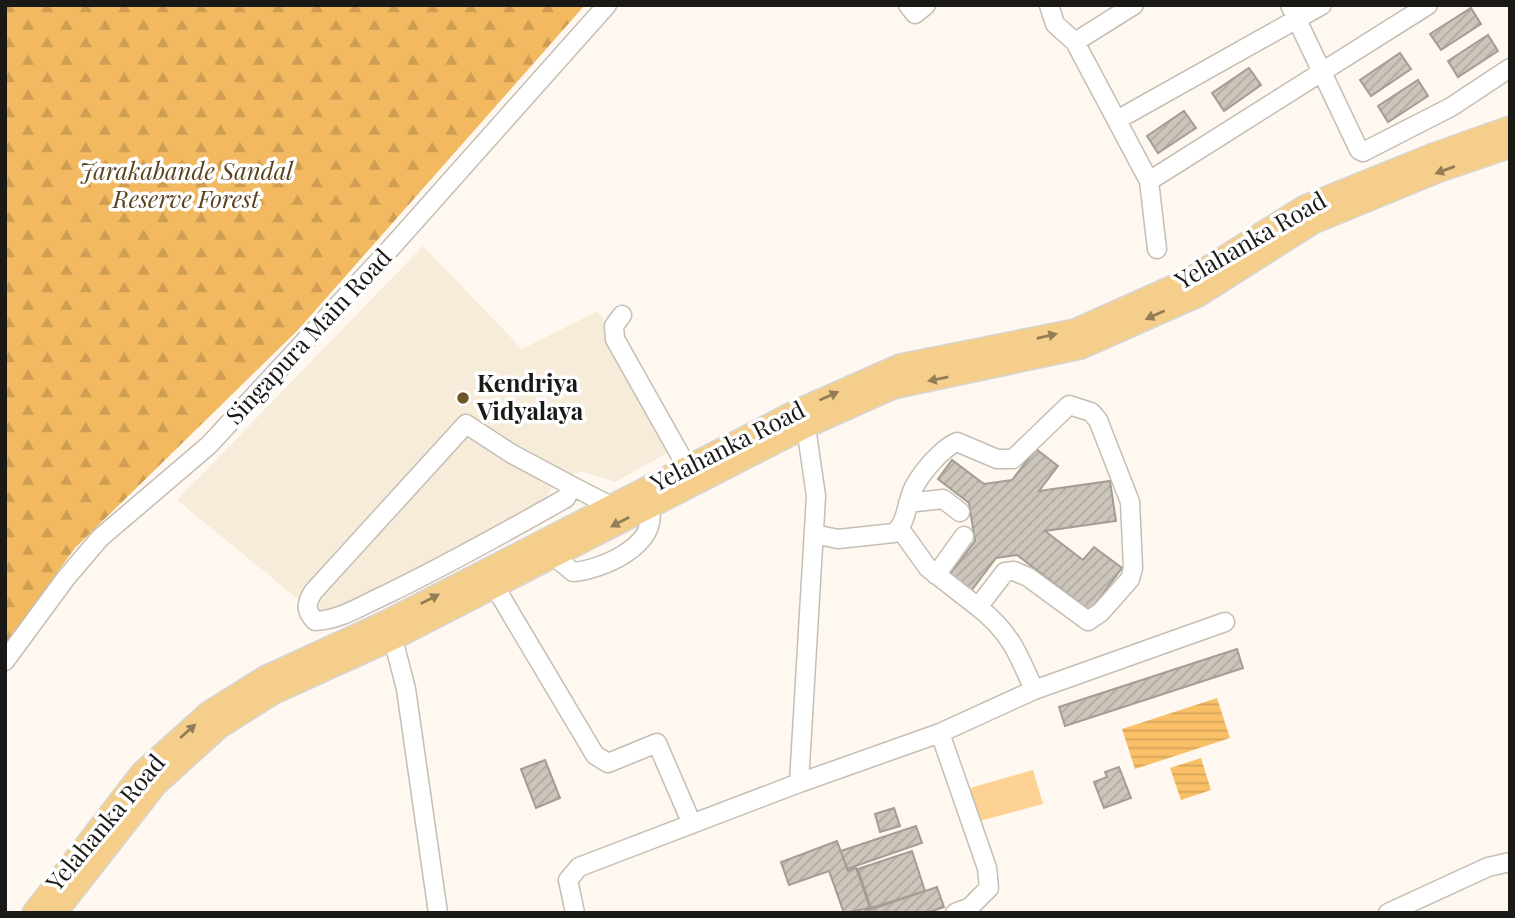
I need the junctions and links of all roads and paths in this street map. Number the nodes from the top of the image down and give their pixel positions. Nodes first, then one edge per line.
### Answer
1 (607, 5) edge
2 (908, 5) edge
3 (926, 5) edge
4 (1049, 5) edge
5 (1134, 5) edge
6 (1322, 5) edge
7 (1428, 5) edge
8 (1294, 13) edge
9 (1074, 42) junction
10 (1510, 68) edge
11 (1322, 72) junction
12 (1117, 120) junction
13 (1510, 127) edge
14 (1510, 147) edge
15 (1149, 181) junction
16 (1157, 249) dead end
17 (622, 316) dead end
18 (802, 418) junction
19 (687, 467) junction
20 (572, 486) junction
21 (908, 503) junction
22 (611, 506) junction
23 (649, 507) junction
24 (960, 512) dead end
25 (900, 529) junction
26 (814, 534) junction
27 (964, 536) dead end
28 (554, 556) junction
29 (936, 575) junction
30 (495, 587) junction
31 (978, 607) junction
32 (1225, 622) dead end
33 (391, 629) junction
34 (5, 661) edge
35 (1034, 690) junction
36 (940, 733) junction
37 (799, 783) junction
38 (692, 824) junction
39 (1510, 862) edge
40 (966, 911) edge
41 (1399, 911) edge
42 (33, 913) edge
43 (56, 913) edge
44 (438, 913) edge
45 (575, 913) edge

1 - 34 street, Singapura Main Road
2 - 3 street
4 - 9 street
5 - 9 street
6 - 8 street
7 - 11 street
8 - 11 street
8 - 12 street
9 - 12 street
10 - 11 street
11 - 15 street
12 - 15 street
18 -> 13 main road, Yelahanka Road
14 -> 18 main road, Yelahanka Road
15 - 16 street
17 - 19 street
18 - 19 main road, Yelahanka Road
18 - 23 main road, Yelahanka Road
18 - 26 street
19 - 22 main road, Yelahanka Road
20 - 20 street
20 - 22 street
21 - 24 street
21 - 25 street
21 - 31 street
33 -> 22 main road, Yelahanka Road
23 -> 28 main road, Yelahanka Road
23 - 28 street
25 - 26 street
25 - 29 street
26 - 37 street
27 - 29 street
28 - 30 main road, Yelahanka Road
29 - 31 street
30 - 33 main road, Yelahanka Road
30 - 38 street
31 - 35 street
32 - 35 street
42 -> 33 main road, Yelahanka Road
33 - 43 main road, Yelahanka Road
33 - 44 street
35 - 36 street
36 - 37 street
36 - 40 street
37 - 38 street
38 - 45 street
39 - 41 street

